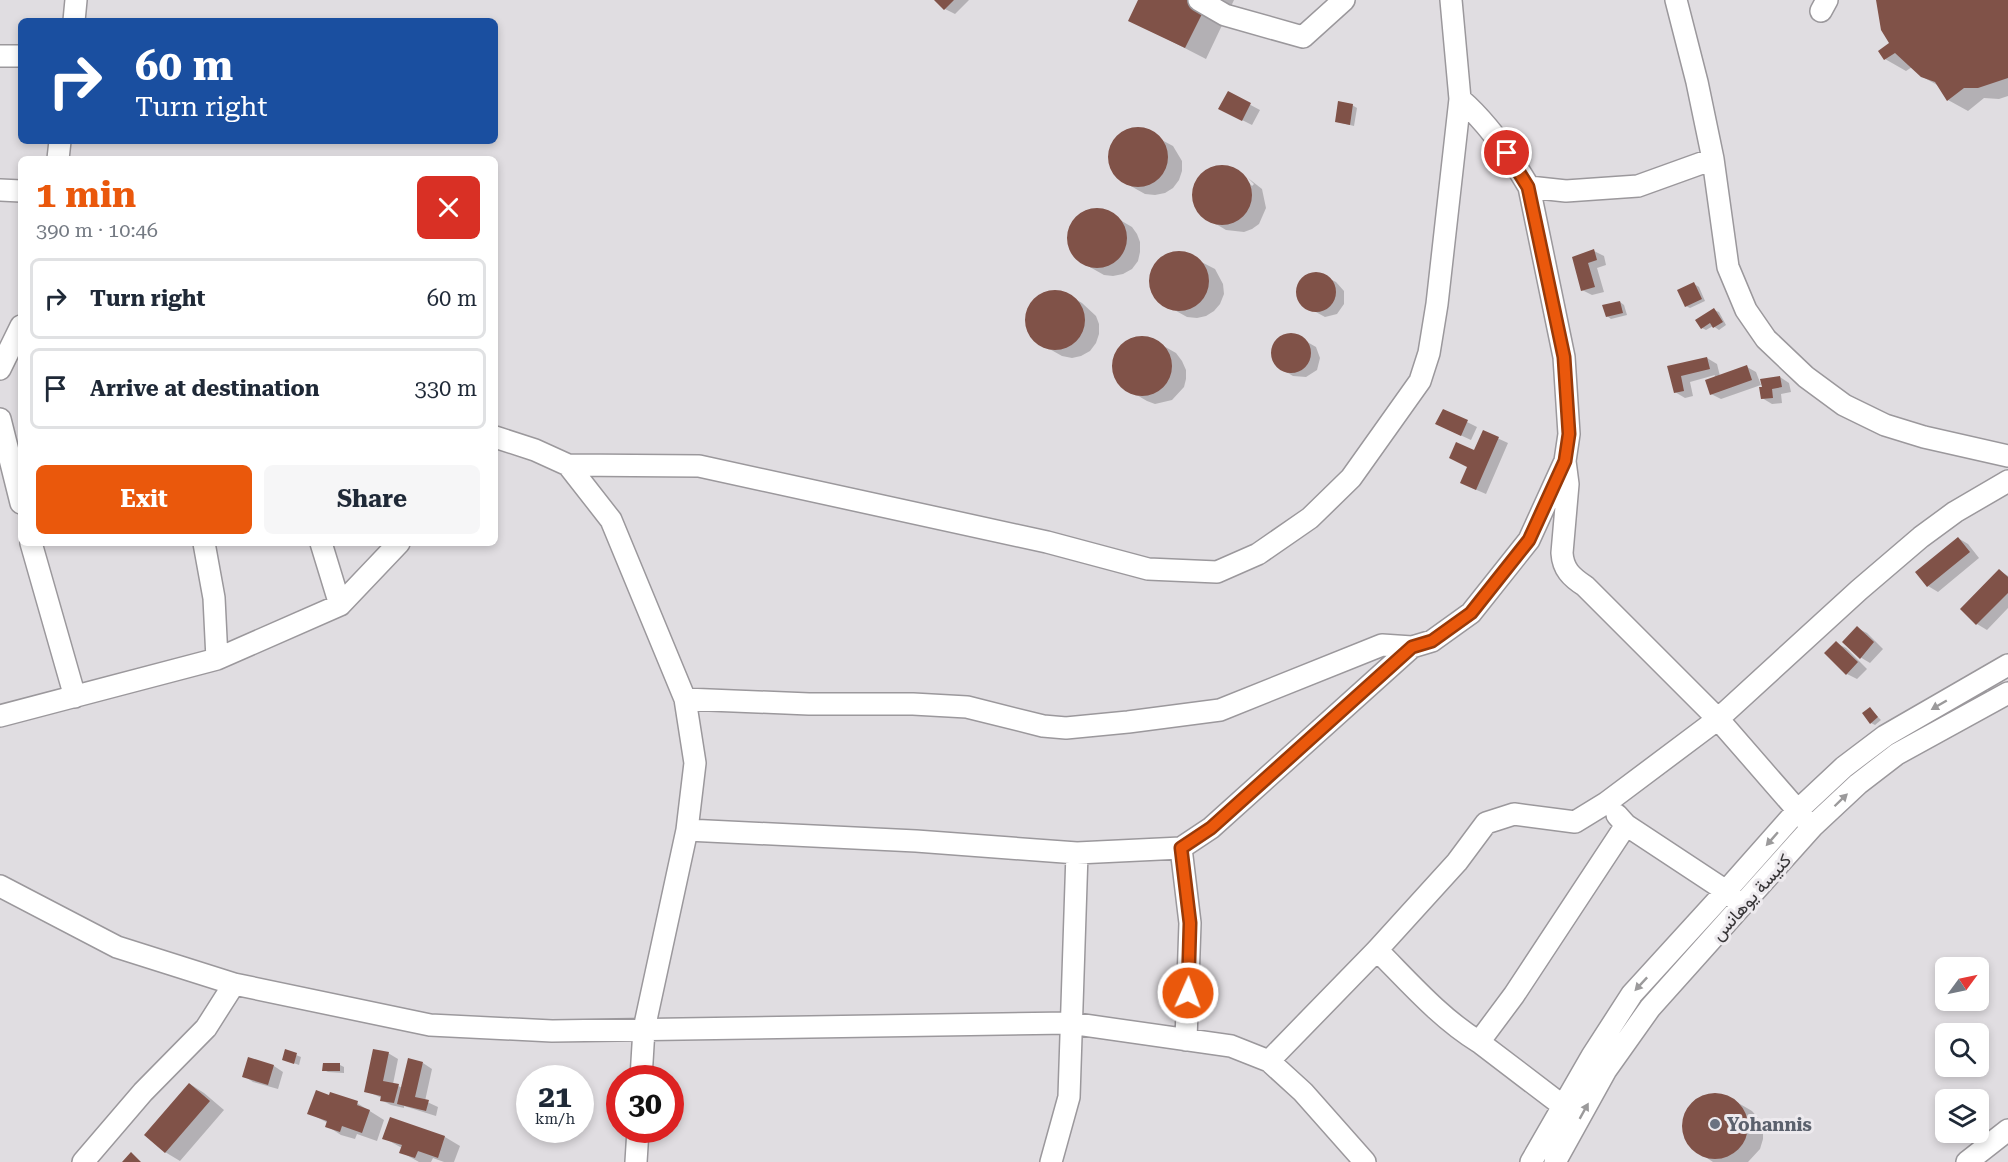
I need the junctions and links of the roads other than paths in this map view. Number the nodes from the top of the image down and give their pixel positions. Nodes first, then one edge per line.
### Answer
1 (76, 0) edge
2 (1199, 0) edge
3 (1344, 0) edge
4 (1450, 0) edge
5 (1676, 0) edge
6 (74, 18) edge
7 (0, 56) edge
8 (18, 56) edge
9 (1460, 99) junction
10 (1713, 159) junction
11 (1528, 187) junction
12 (0, 190) edge
13 (18, 191) edge
14 (15, 333) edge
15 (0, 369) edge
16 (0, 419) edge
17 (498, 438) edge
18 (2008, 456) edge
19 (1565, 461) junction
20 (568, 465) junction
21 (2006, 488) edge
22 (18, 491) edge
23 (32, 546) edge
24 (205, 546) edge
25 (322, 546) edge
26 (396, 546) edge
27 (340, 605) junction
28 (1412, 647) junction
29 (217, 659) junction
30 (2008, 665) edge
31 (1962, 691) junction
32 (2008, 693) edge
33 (75, 697) junction
34 (685, 699) junction
35 (1973, 711) junction
36 (0, 716) edge
37 (1718, 719) junction
38 (1606, 803) junction
39 (1797, 811) junction
40 (1626, 825) junction
41 (1813, 826) junction
42 (687, 830) junction
43 (1181, 848) junction
44 (1077, 853) junction
45 (0, 886) edge
46 (1726, 891) junction
47 (1743, 906) junction
48 (1377, 950) junction
49 (234, 984) junction
50 (1070, 1023) junction
51 (644, 1029) junction
52 (1186, 1040) junction
53 (1479, 1042) junction
54 (1269, 1061) junction
55 (642, 1065) edge
56 (1563, 1106) junction
57 (2008, 1130) edge
58 (637, 1143) edge
59 (83, 1162) edge
60 (636, 1162) edge
61 (1051, 1162) edge
62 (1365, 1162) edge
63 (1531, 1162) edge
64 (1555, 1162) edge
65 (1967, 1162) edge

1 - 6 street
2 - 3 street
4 - 9 street
5 - 10 street
7 - 8 street
9 - 11 street
9 - 20 street
10 - 11 street
10 - 18 street
11 - 19 street
12 - 13 street
14 - 15 street
16 - 22 street
17 - 20 street
19 - 28 street
19 - 37 street
20 - 34 street
21 - 37 street
23 - 33 street
24 - 29 street
25 - 27 street
26 - 27 street
27 - 29 street
28 - 34 street
28 - 43 street
29 - 33 street
30 - 31 street
31 - 35 street
31 -> 39 street
32 - 35 street, كنيسة يوهانس
33 - 36 street
34 - 42 street
41 -> 35 street, كنيسة يوهانس
37 - 38 street
37 - 39 street
38 - 40 street
38 - 48 street
39 - 41 street
39 -> 46 street
40 - 46 street
40 - 53 street
41 - 47 street, كنيسة يوهانس
42 - 44 street
42 - 51 street
43 - 44 street
43 - 52 street
44 - 50 street
45 - 49 street
46 - 47 street
46 -> 56 street
64 -> 47 street, كنيسة يوهانس
48 - 53 street
48 - 54 street
49 - 51 street
49 - 59 street
50 - 51 street
50 - 52 street
50 - 61 street
51 - 55 street
52 - 54 street
53 - 56 street
54 - 62 street
56 - 63 street
57 - 65 street
58 - 60 street

